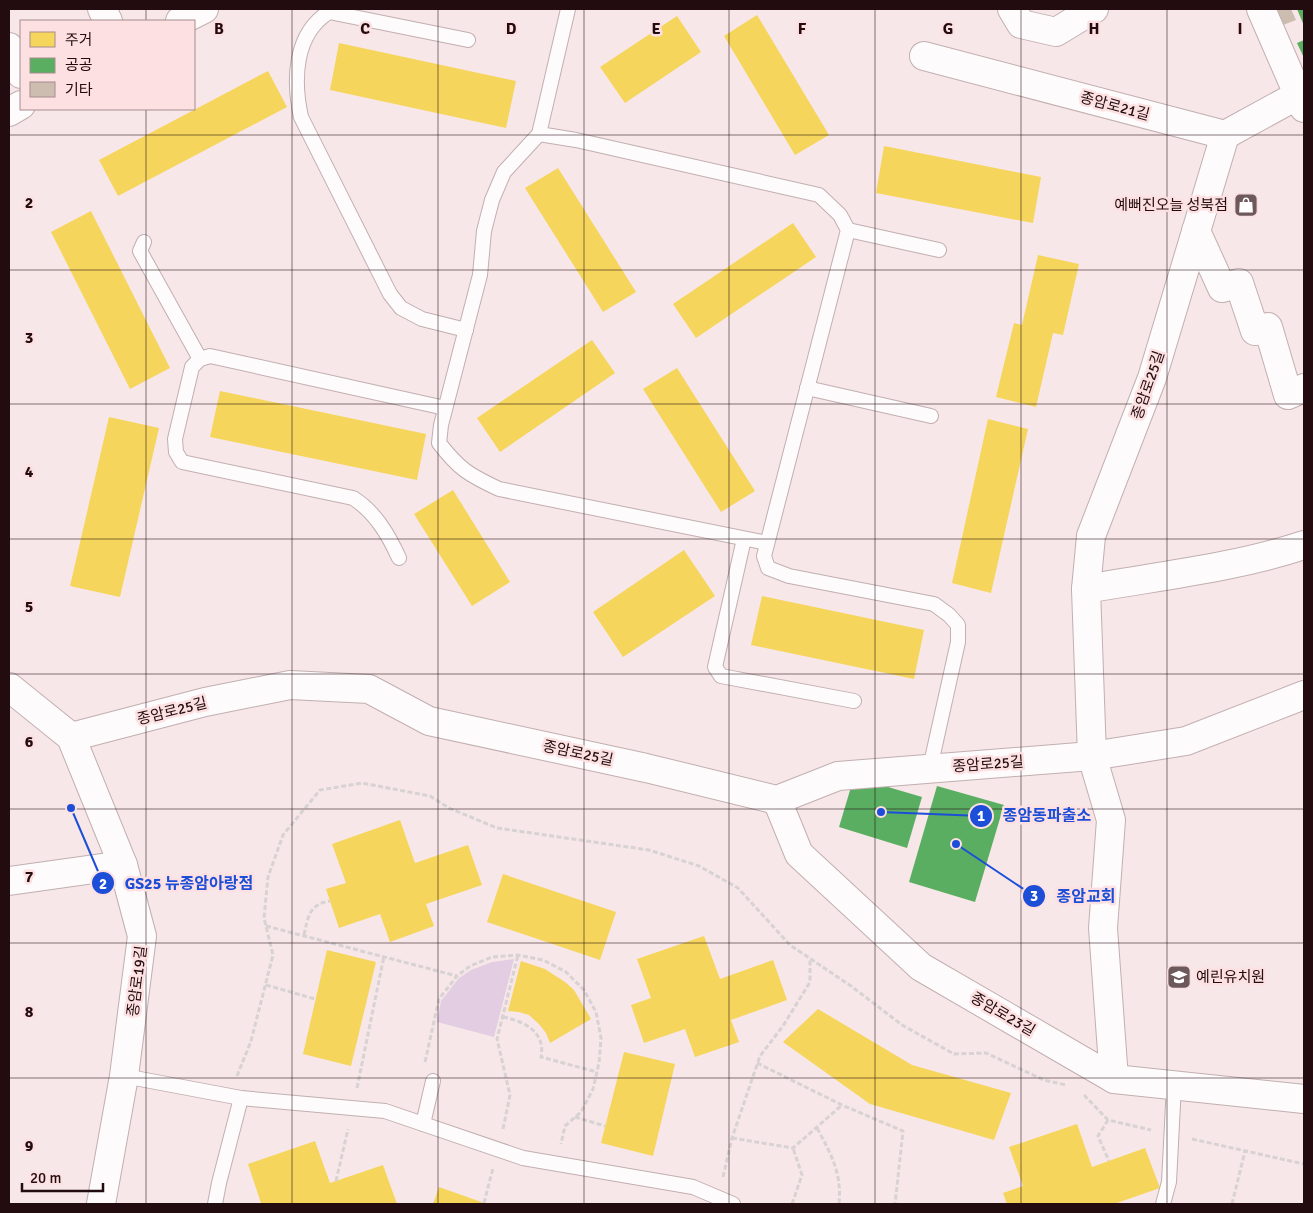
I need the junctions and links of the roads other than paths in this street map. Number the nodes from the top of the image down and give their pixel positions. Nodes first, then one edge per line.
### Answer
1 (568, 9) edge
2 (1012, 9) edge
3 (1094, 9) edge
4 (1261, 9) edge
5 (468, 40) dead end
6 (9, 47) edge
7 (924, 56) dead end
8 (20, 72) edge
9 (1301, 102) edge
10 (20, 106) edge
11 (9, 112) edge
12 (539, 134) junction
13 (1225, 135) junction
14 (848, 230) junction
15 (1196, 230) junction
16 (144, 242) dead end
17 (939, 250) dead end
18 (466, 330) junction
19 (200, 359) junction
20 (807, 388) junction
21 (1304, 388) edge
22 (445, 408) junction
23 (931, 416) dead end
24 (744, 539) junction
25 (767, 543) junction
26 (1304, 545) edge
27 (399, 558) dead end
28 (1086, 589) junction
29 (9, 687) edge
30 (1304, 695) edge
31 (854, 701) dead end
32 (71, 737) junction
33 (1092, 756) junction
34 (930, 768) junction
35 (777, 800) junction
36 (123, 865) junction
37 (9, 881) edge
38 (124, 1076) junction
39 (1114, 1079) junction
40 (433, 1081) dead end
41 (1174, 1085) junction
42 (235, 1097) junction
43 (1304, 1099) edge
44 (423, 1124) junction
45 (101, 1204) edge
46 (215, 1204) edge
47 (733, 1204) edge
48 (1163, 1204) edge

1 - 12 lane
2 - 3 street
4 - 9 street
5 - 18 lane
6 - 8 street
7 - 13 street, 종암로21길
9 - 13 street
10 - 11 street
12 - 14 lane
12 - 18 lane
13 - 15 street, 종암로25길
14 - 17 lane
14 - 20 lane
15 - 21 street
15 - 28 street, 종암로25길
16 - 19 lane
18 - 22 lane
19 - 22 lane
19 - 27 lane
20 - 23 lane
20 - 25 lane
22 - 24 lane
24 - 25 lane
24 - 31 lane
25 - 34 lane
26 - 28 street
28 - 33 street, 종암로25길
29 - 32 street
30 - 33 street, 종암로25길
32 - 35 street, 종암로25길
32 - 36 street, 종암로19길
33 - 34 street, 종암로25길
33 - 39 street
34 - 35 street, 종암로25길
35 - 39 street, 종암로23길
36 - 37 street
36 - 38 street, 종암로19길
38 - 42 lane
38 - 45 street, 종암로19길
39 - 41 street, 종암로23길
40 - 44 lane
41 - 43 street, 종암로23길
41 - 48 lane
42 - 44 lane
42 - 46 lane
44 - 47 lane

